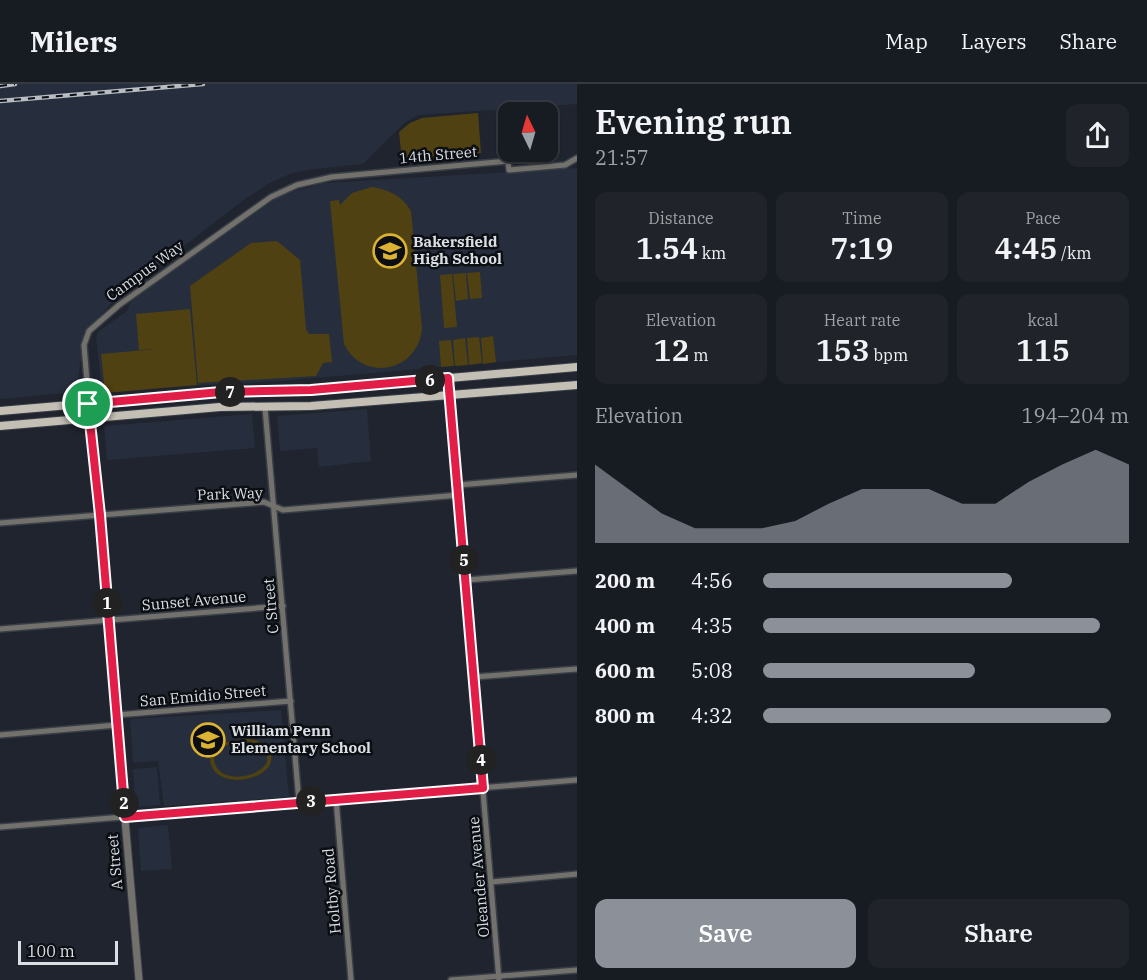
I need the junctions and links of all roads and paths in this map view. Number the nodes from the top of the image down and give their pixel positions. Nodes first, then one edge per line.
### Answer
1 (577, 158) edge
2 (292, 187) joint
3 (577, 367) edge
4 (448, 378) junction
5 (577, 385) edge
6 (449, 396) junction
7 (88, 404) junction
8 (265, 408) junction
9 (0, 411) edge
10 (90, 418) junction
11 (0, 426) edge
12 (577, 475) edge
13 (458, 485) junction
14 (459, 495) junction
15 (273, 506) junction
16 (100, 515) junction
17 (0, 523) edge
18 (577, 572) edge
19 (466, 580) junction
20 (283, 606) junction
21 (108, 620) junction
22 (0, 629) edge
23 (577, 669) edge
24 (474, 677) junction
25 (291, 701) junction
26 (116, 715) junction
27 (117, 725) junction
28 (0, 735) edge
29 (577, 780) edge
30 (483, 788) junction
31 (336, 799) junction
32 (299, 802) junction
33 (125, 817) junction
34 (0, 826) edge
35 (577, 874) edge
36 (491, 882) junction
37 (577, 970) edge
38 (499, 978) edge
39 (139, 980) edge
40 (351, 980) edge
41 (452, 980) edge

1 - 2 street, 14th Street
2 - 7 street, Campus Way
3 - 4 main road
4 - 6 street, Oleander Avenue
4 - 7 main road
5 - 6 main road
6 - 8 main road
6 - 13 street, Oleander Avenue
7 - 9 main road
7 - 10 street, Campus Way
8 - 10 main road
8 - 15 street, C Street
10 - 11 main road
10 - 16 street, A Street
12 - 13 street
13 - 14 street, Oleander Avenue
14 - 15 street, Park Way
14 - 19 street, Oleander Avenue
15 - 16 street, Park Way
15 - 20 street, C Street
16 - 17 street, Park Way
16 - 21 street, A Street
18 - 19 street
19 - 24 street, Oleander Avenue
20 - 21 street, Sunset Avenue
20 - 25 street, C Street
21 - 22 street, Sunset Avenue
21 - 26 street, A Street
23 - 24 street
24 - 30 street, Oleander Avenue
25 - 26 street, San Emidio Street
25 - 32 street, C Street
26 - 27 street, A Street
27 - 28 street
27 - 33 street, A Street
29 - 30 street
30 - 31 street
30 - 36 street, Oleander Avenue
31 - 32 street
31 - 40 street, Holtby Road
32 - 33 street
33 - 34 street
33 - 39 street, A Street
35 - 36 street
36 - 38 street, Oleander Avenue
37 - 38 street
38 - 41 street

